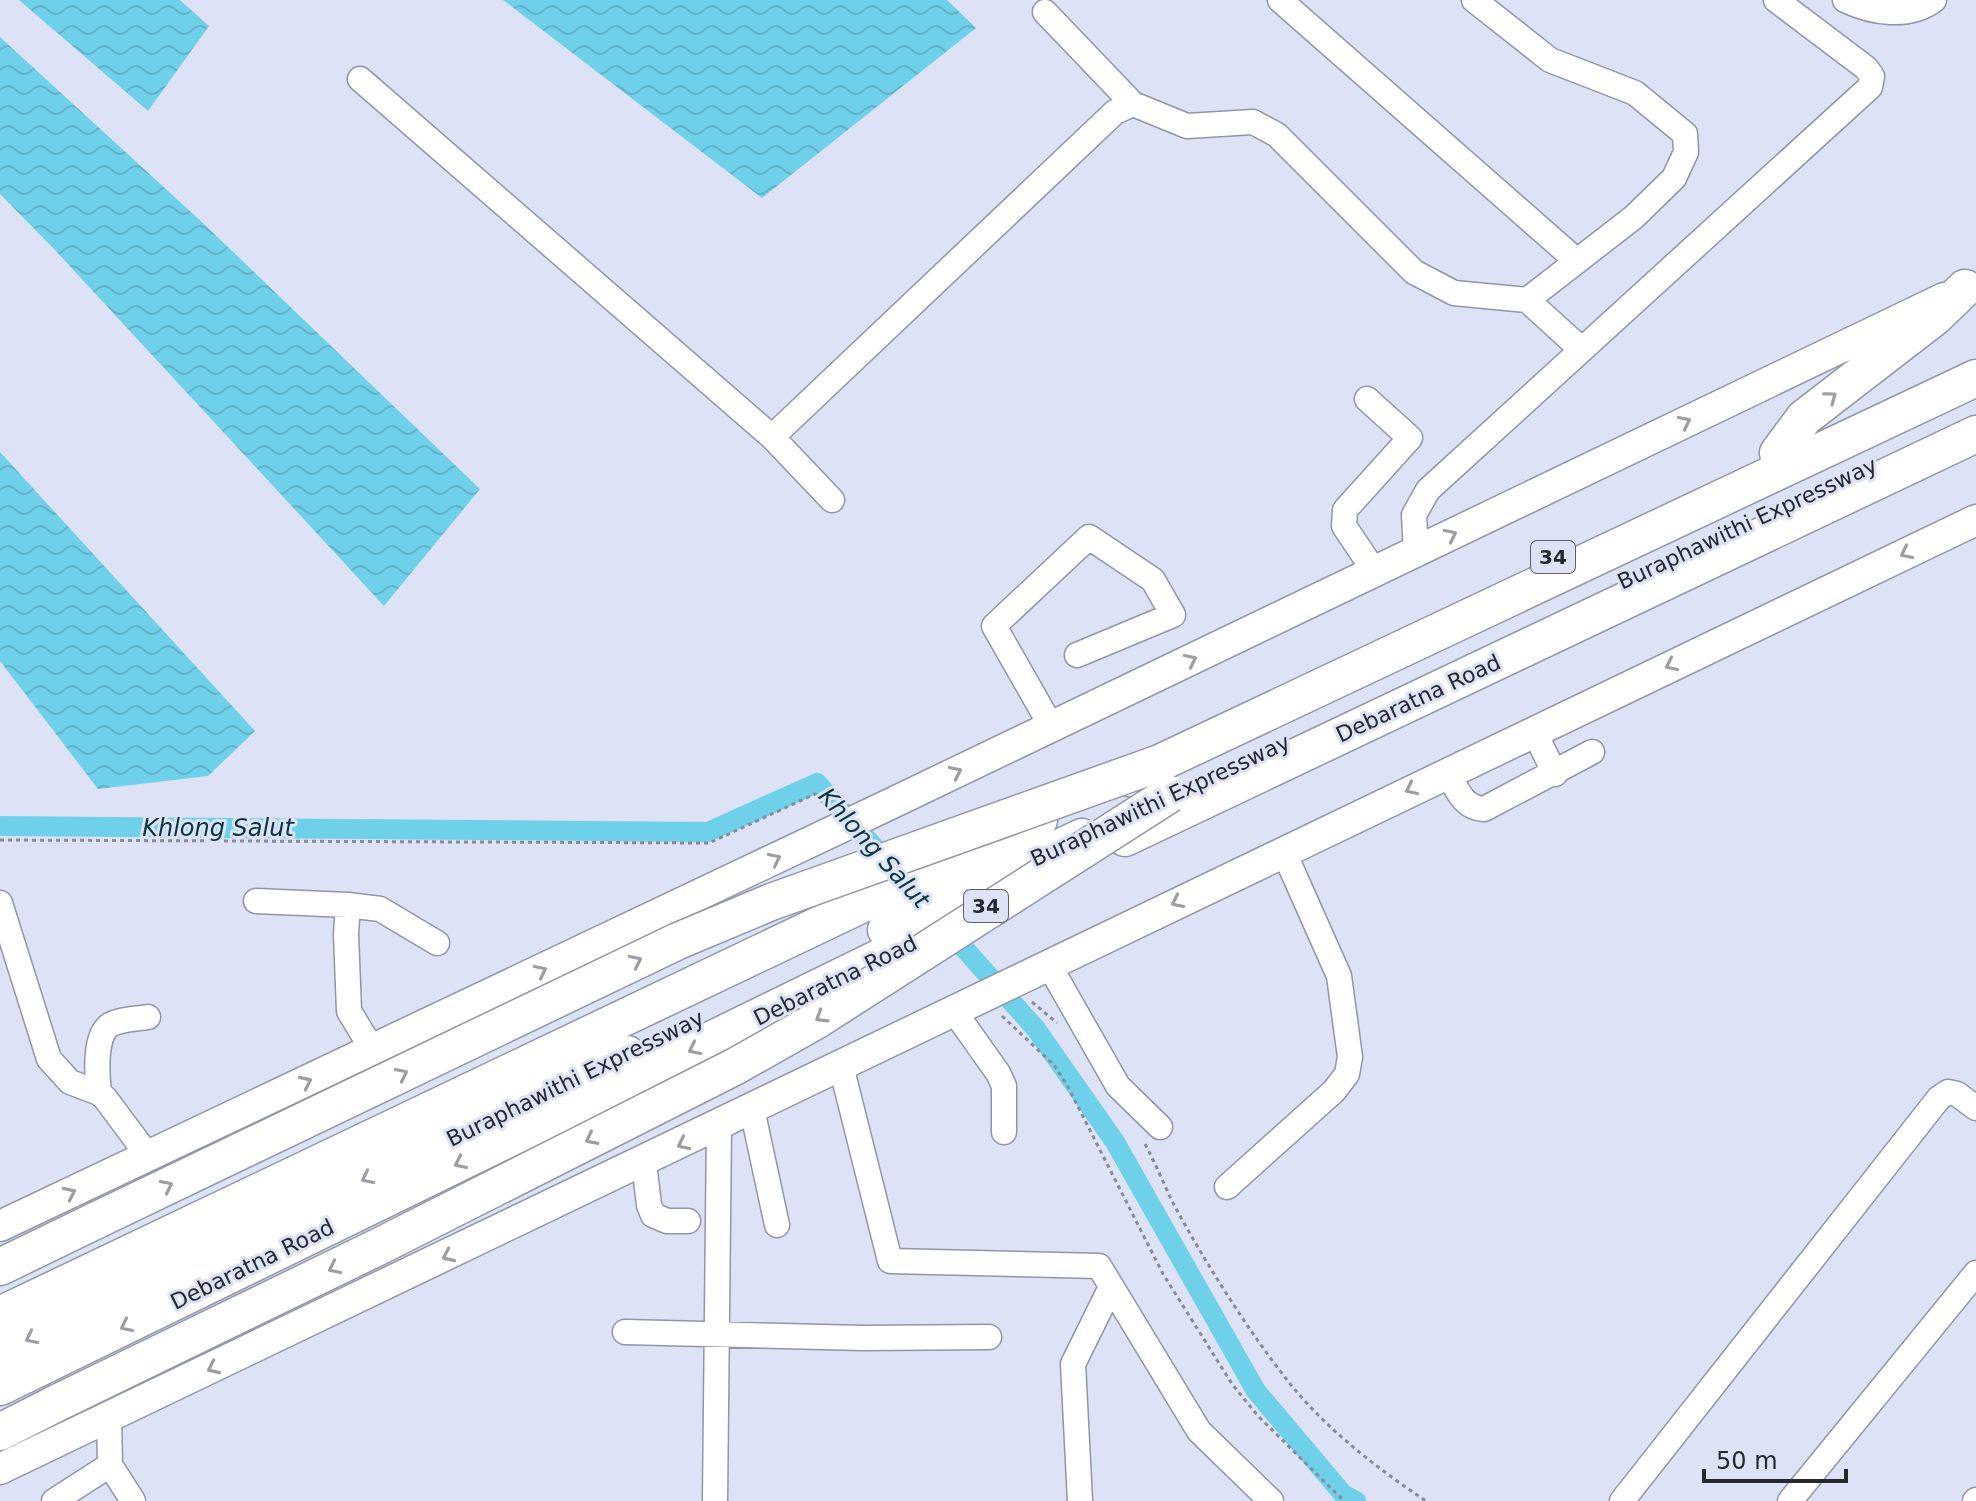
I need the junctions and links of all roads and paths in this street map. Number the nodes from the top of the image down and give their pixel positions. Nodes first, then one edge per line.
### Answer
1 (1280, 0) edge
2 (1474, 0) edge
3 (1776, 0) edge
4 (1844, 0) edge
5 (1934, 0) edge
6 (1045, 12) dead end
7 (1815, 30) junction
8 (360, 79) dead end
9 (1133, 104) junction
10 (1577, 261) junction
11 (1971, 285) edge
12 (1527, 300) junction
13 (1582, 350) junction
14 (1976, 360) edge
15 (1976, 378) edge
16 (1367, 399) dead end
17 (1976, 415) edge
18 (1976, 434) edge
19 (772, 437) junction
20 (1778, 453) junction
21 (832, 500) dead end
22 (1976, 520) edge
23 (1416, 551) junction
24 (1375, 572) junction
25 (1077, 655) dead end
26 (1051, 726) junction
27 (1534, 731) junction
28 (1592, 752) dead end
29 (1447, 772) junction
30 (1555, 774) junction
31 (1163, 779) junction
32 (826, 834) junction
33 (0, 840) edge
34 (1283, 850) junction
35 (256, 901) dead end
36 (348, 905) junction
37 (0, 906) edge
38 (437, 943) dead end
39 (1030, 974) junction
40 (966, 1013) junction
41 (148, 1017) dead end
42 (1058, 1024) dead end
43 (373, 1051) junction
44 (841, 1066) junction
45 (99, 1093) junction
46 (1976, 1108) edge
47 (752, 1109) junction
48 (719, 1126) junction
49 (1150, 1130) joint
50 (1004, 1132) dead end
51 (149, 1157) junction
52 (644, 1163) junction
53 (1227, 1187) dead end
54 (4, 1218) edge
55 (688, 1221) dead end
56 (777, 1225) dead end
57 (0, 1267) edge
58 (1976, 1273) edge
59 (1111, 1287) junction
60 (0, 1293) edge
61 (0, 1315) edge
62 (625, 1332) dead end
63 (718, 1335) junction
64 (989, 1337) dead end
65 (0, 1353) edge
66 (0, 1387) edge
67 (109, 1417) junction
68 (0, 1432) edge
69 (110, 1465) junction
70 (0, 1469) edge
71 (54, 1501) edge
72 (133, 1501) edge
73 (715, 1501) edge
74 (1080, 1501) edge
75 (1271, 1501) edge
76 (1344, 1501) edge
77 (1426, 1501) edge
78 (1622, 1501) edge
79 (1790, 1501) edge

1 - 10 street
2 - 10 street
3 - 7 street
4 - 5 street
4 - 7 street
6 - 9 street
7 - 13 street
8 - 19 street
9 - 12 street
9 - 19 street
10 - 12 street
20 -> 11 highway
23 -> 11 main road
12 - 13 street
13 - 23 street
14 - 20 highway, 34
15 - 31 highway, Buraphawithi Expressway
16 - 24 street
17 - 31 highway, Buraphawithi Expressway
18 -> 66 highway, Debaratna Road / 34
19 - 21 street
20 - 60 highway, 34
22 -> 27 main road
23 - 24 main road
26 -> 24 main road
25 - 26 street
32 -> 26 main road
27 - 29 main road
27 - 30 street
28 - 30 street
29 - 30 street
29 -> 34 main road
57 -> 31 highway, bridge
31 - 61 highway, Buraphawithi Expressway, bridge
31 -> 65 highway, Buraphawithi Expressway, bridge
31 -> 68 highway, bridge
32 - 33 path
43 -> 32 main road
34 -> 39 main road
34 - 53 street
35 - 36 street
36 - 38 street
36 - 43 street
37 - 45 street
39 - 40 main road
39 - 42 path
39 - 49 street
40 - 44 main road
40 - 50 street
40 - 76 path
41 - 45 street
51 -> 43 main road
44 - 47 main road
44 - 59 street
45 - 51 street
46 - 78 street
47 - 48 main road
47 - 56 street
48 -> 52 main road
48 - 63 street
49 - 77 path
54 -> 51 main road
52 - 55 street
52 -> 67 main road
58 - 79 street
59 - 74 street
59 - 75 street
62 - 63 street
63 - 64 street
63 - 73 street
67 - 69 street
67 - 70 main road
69 - 71 street
69 - 72 street

